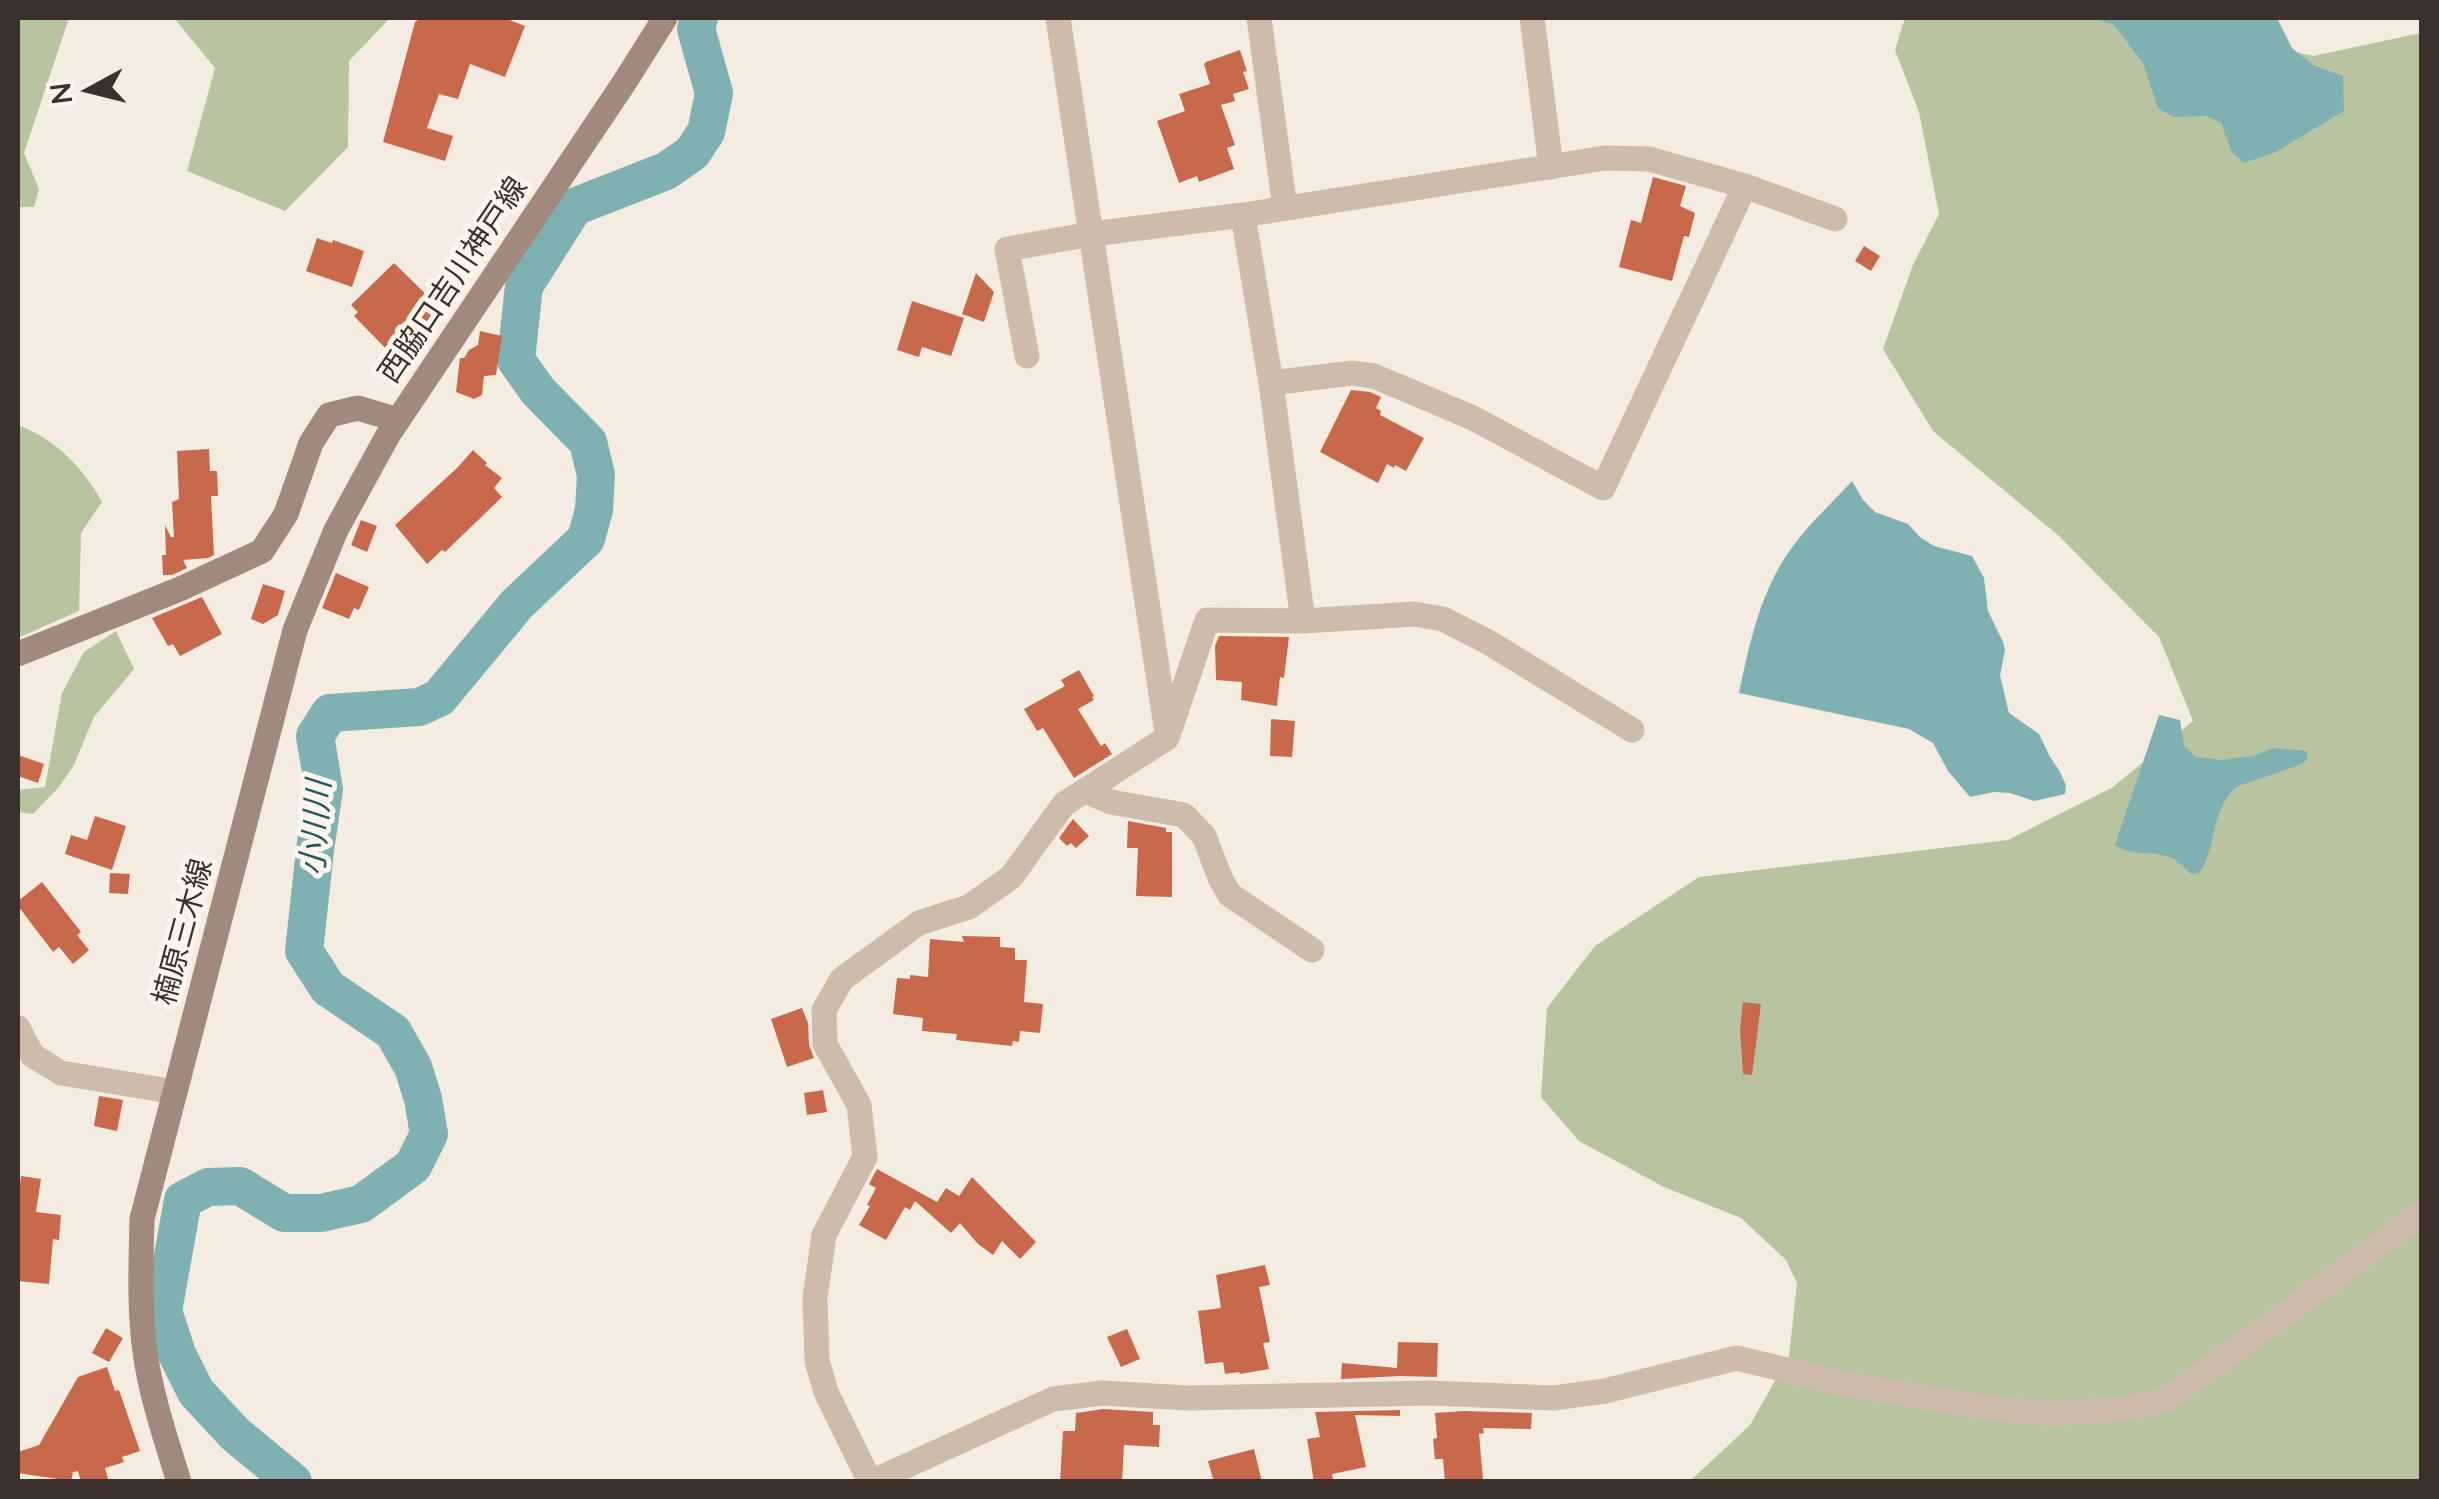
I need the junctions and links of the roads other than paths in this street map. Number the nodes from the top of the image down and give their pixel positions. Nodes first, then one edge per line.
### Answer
1 (665, 18) edge
2 (1058, 18) edge
3 (1259, 18) edge
4 (1532, 18) edge
5 (1552, 167) junction
6 (1745, 186) junction
7 (1285, 208) junction
8 (1243, 215) junction
9 (1835, 218) dead end
10 (1092, 234) junction
11 (1027, 356) dead end
12 (1271, 382) junction
13 (398, 420) junction
14 (1303, 621) junction
15 (18, 654) edge
16 (1632, 730) dead end
17 (1168, 738) junction
18 (1085, 791) junction
19 (1312, 950) dead end
20 (18, 1028) edge
21 (175, 1092) junction
22 (2422, 1212) edge
23 (179, 1482) edge
24 (871, 1482) edge

1 - 13 main road, 西脇口吉川神戸線
2 - 10 street
3 - 7 street
4 - 5 street
5 - 6 street
5 - 7 street
6 - 9 street
6 - 12 street
7 - 8 street
8 - 10 street
8 - 12 street
10 - 11 street
10 - 17 street
12 - 14 street
13 - 15 main road, 西脇口吉川神戸線
13 - 21 main road, 楠原三木線
14 - 16 street
14 - 17 street
17 - 18 street
18 - 19 street
18 - 24 street
20 - 21 street
21 - 23 main road, 楠原三木線
22 - 24 street

